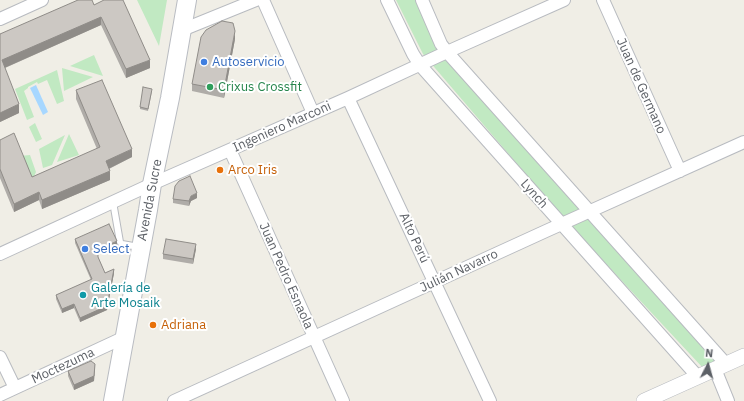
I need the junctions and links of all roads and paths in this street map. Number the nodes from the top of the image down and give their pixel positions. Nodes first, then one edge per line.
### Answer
1 (42, 0) edge
2 (188, 0) edge
3 (256, 0) edge
4 (263, 0) edge
5 (387, 0) edge
6 (422, 0) edge
7 (564, 0) edge
8 (603, 0) edge
9 (0, 19) edge
10 (182, 30) junction
11 (447, 52) junction
12 (420, 65) junction
13 (348, 98) junction
14 (313, 113) junction
15 (744, 142) edge
16 (230, 150) junction
17 (680, 171) junction
18 (152, 184) junction
19 (113, 202) junction
20 (590, 211) junction
21 (561, 224) junction
22 (141, 248) junction
23 (0, 254) edge
24 (434, 282) junction
25 (125, 337) junction
26 (314, 337) junction
27 (744, 356) edge
28 (0, 357) edge
29 (720, 367) junction
30 (698, 377) junction
31 (15, 388) junction
32 (0, 394) edge
33 (195, 397) edge
34 (114, 401) edge
35 (174, 401) edge
36 (343, 401) edge
37 (490, 401) edge
38 (644, 401) edge
39 (728, 401) edge

1 - 9 street
2 - 10 main road, Avenida Sucre
3 - 10 street
4 - 14 street
5 - 12 street, Lynch
6 - 11 street
7 - 11 street, Ingeniero Marconi
8 - 17 street, Juan de Germano
10 - 18 main road, Avenida Sucre
11 - 12 street, Ingeniero Marconi
11 - 20 street
12 - 13 street, Ingeniero Marconi
12 - 21 street, Lynch
13 - 14 street, Ingeniero Marconi
13 - 24 street, Alto Perú
14 - 16 street, Ingeniero Marconi
15 - 17 street, Julián Navarro
16 - 18 street, Ingeniero Marconi
16 - 26 street, Juan Pedro Esnaola
17 - 20 street, Julián Navarro
18 - 19 street, Ingeniero Marconi
18 - 22 main road, Avenida Sucre
19 - 22 lane
19 - 23 street, Ingeniero Marconi
20 - 21 street, Julián Navarro
20 - 29 street
21 - 24 street, Julián Navarro
21 - 30 street, Lynch
22 - 25 main road, Avenida Sucre
24 - 26 street, Julián Navarro
24 - 37 street, Alto Perú
25 - 31 street, Moctezuma
25 - 34 main road, Avenida Sucre
26 - 33 street, Julián Navarro
26 - 36 street, Juan Pedro Esnaola
27 - 29 street
28 - 31 street
29 - 30 street
29 - 39 street
30 - 38 street
31 - 32 street, Moctezuma
33 - 35 street, Julián Navarro

